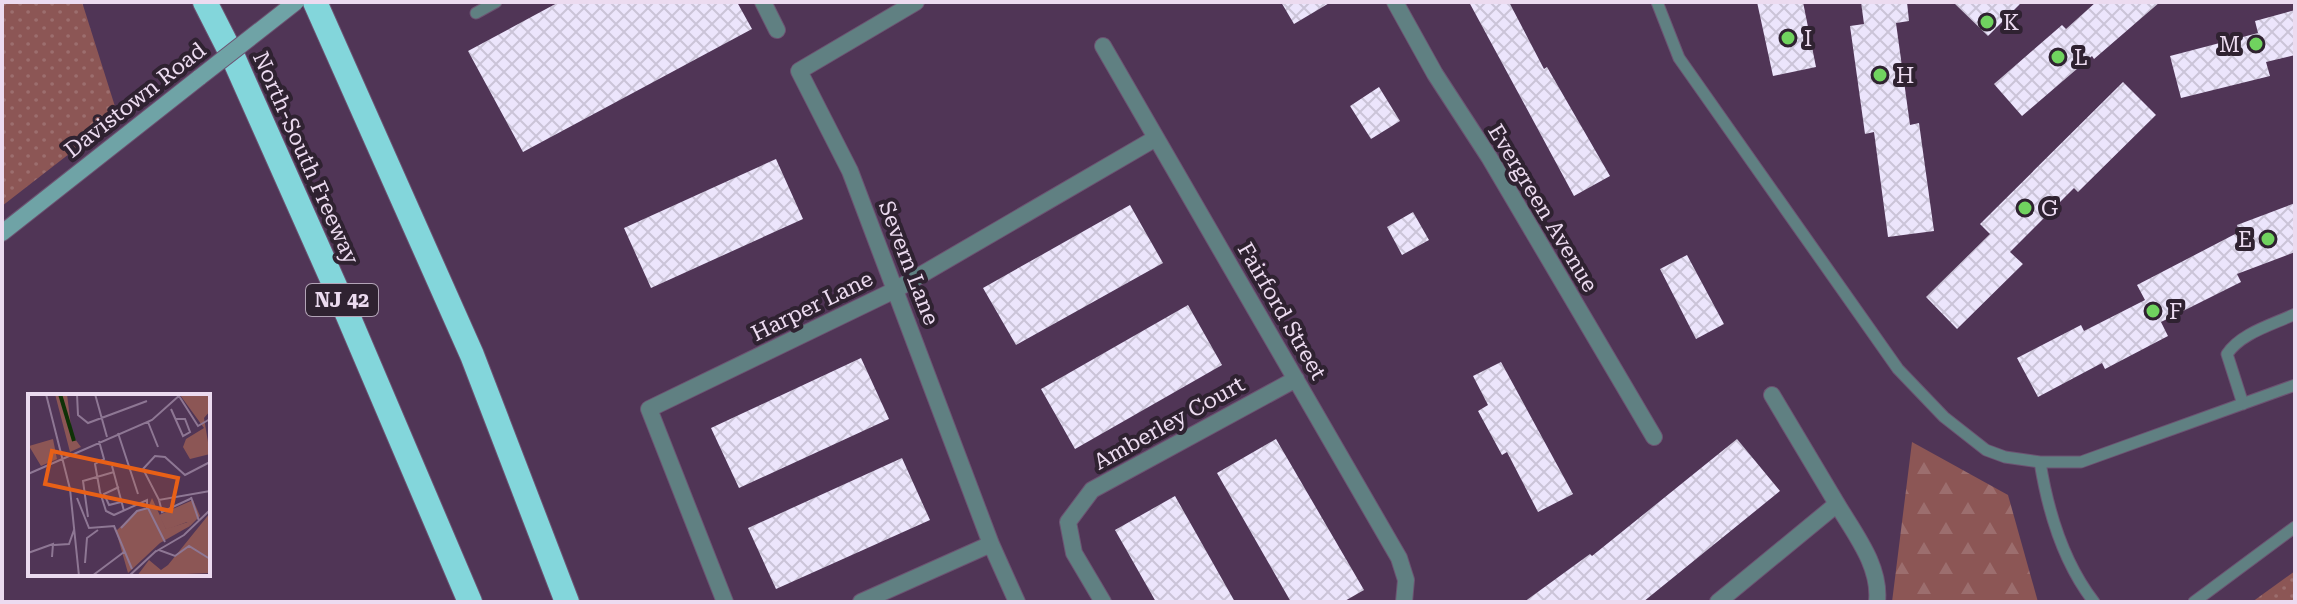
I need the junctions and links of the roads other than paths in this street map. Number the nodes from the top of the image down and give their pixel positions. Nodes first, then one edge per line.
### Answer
1 (205, 2) edge
2 (296, 2) edge
3 (315, 2) edge
4 (496, 2) edge
5 (763, 2) edge
6 (916, 2) edge
7 (1395, 2) edge
8 (1657, 2) edge
9 (476, 13) dead end
10 (777, 30) dead end
11 (1103, 46) dead end
12 (1156, 138) junction
13 (2, 233) edge
14 (895, 290) junction
15 (2295, 314) edge
16 (1296, 379) junction
17 (2295, 385) edge
18 (1772, 395) dead end
19 (2243, 404) junction
20 (1654, 437) dead end
21 (2040, 462) junction
22 (1837, 504) junction
23 (2295, 527) edge
24 (991, 544) junction
25 (470, 602) edge
26 (567, 602) edge
27 (725, 602) edge
28 (861, 602) edge
29 (1017, 602) edge
30 (1103, 602) edge
31 (1404, 602) edge
32 (1718, 602) edge
33 (1877, 602) edge
34 (2094, 602) edge
35 (2194, 602) edge

1 - 25 highway, North-South Freeway / NJ 42
2 - 13 street, Davistown Road, bridge
3 - 26 highway
4 - 9 lane
5 - 10 street
6 - 14 street, Severn Lane
7 - 20 street, Evergreen Avenue
8 - 21 lane
11 - 12 street, Fairford Street
12 - 14 street, Harper Lane
12 - 16 street, Fairford Street
14 - 24 street, Severn Lane
14 - 27 street, Harper Lane
15 - 19 lane
16 - 30 street, Amberley Court
16 - 31 street, Fairford Street
17 - 19 lane
18 - 22 street
19 - 21 lane
21 - 34 lane
22 - 32 street
22 - 33 street
23 - 35 lane
24 - 28 street
24 - 29 street, Severn Lane

